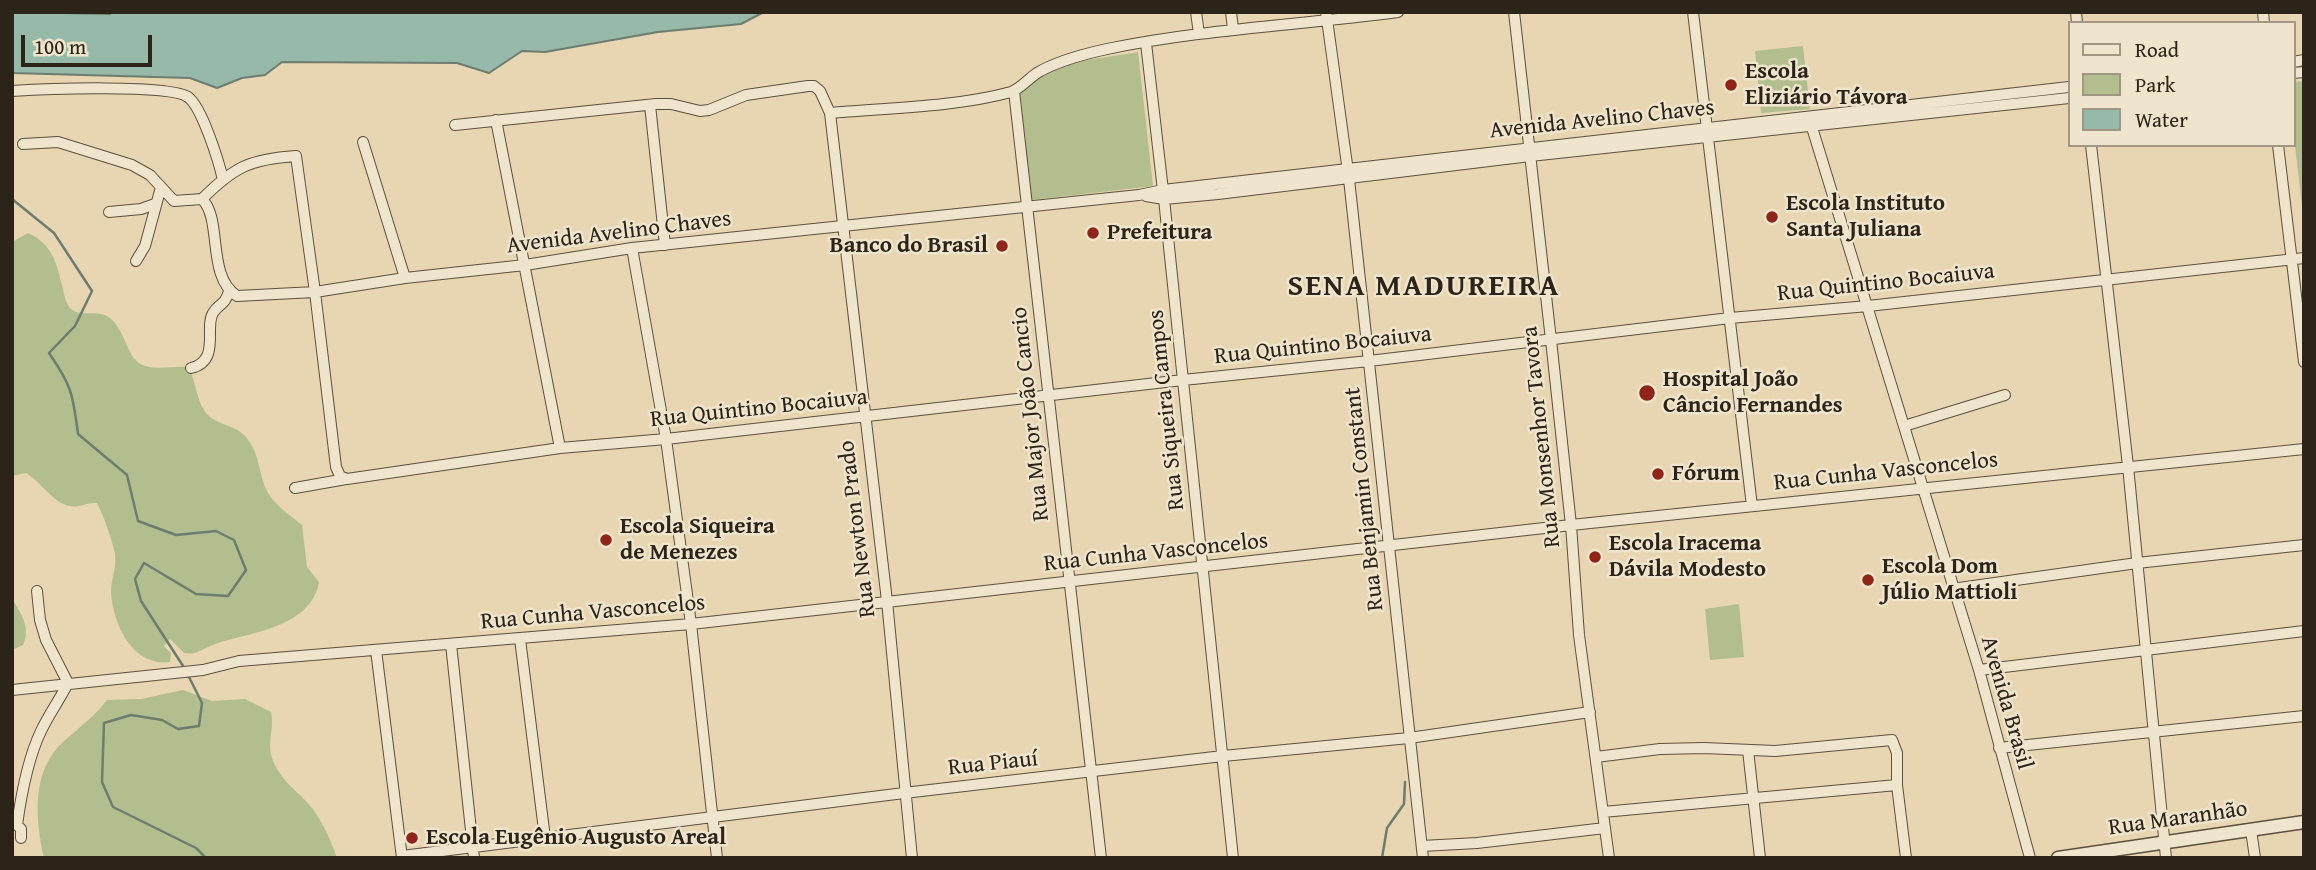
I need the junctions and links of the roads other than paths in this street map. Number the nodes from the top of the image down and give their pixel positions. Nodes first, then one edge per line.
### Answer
1 (1196, 12) edge
2 (1231, 12) edge
3 (1398, 12) edge
4 (1514, 12) edge
5 (1693, 12) edge
6 (1326, 17) edge
7 (1233, 29) junction
8 (1199, 34) junction
9 (1146, 43) junction
10 (2068, 87) edge
11 (12, 91) edge
12 (1014, 91) junction
13 (2068, 98) edge
14 (650, 105) junction
15 (830, 113) junction
16 (496, 120) junction
17 (1810, 122) junction
18 (455, 125) dead end
19 (1706, 133) junction
20 (363, 142) dead end
21 (23, 144) dead end
22 (2091, 147) edge
23 (2278, 147) edge
24 (1529, 152) junction
25 (1348, 174) junction
26 (223, 180) junction
27 (161, 187) junction
28 (1164, 195) junction
29 (202, 200) junction
30 (155, 204) junction
31 (1027, 207) junction
32 (109, 212) dead end
33 (843, 227) junction
34 (665, 245) junction
35 (632, 248) junction
36 (2298, 259) edge
37 (136, 261) dead end
38 (524, 265) junction
39 (405, 278) junction
40 (2105, 279) junction
41 (229, 290) junction
42 (315, 292) junction
43 (1868, 306) junction
44 (1730, 318) junction
45 (1551, 340) junction
46 (1369, 361) junction
47 (2304, 362) edge
48 (191, 368) dead end
49 (1183, 380) junction
50 (1050, 395) junction
51 (2005, 395) dead end
52 (864, 418) junction
53 (1904, 426) junction
54 (666, 439) junction
55 (560, 448) junction
56 (2304, 449) edge
57 (2128, 466) junction
58 (344, 477) junction
59 (1922, 487) junction
60 (295, 488) dead end
61 (1752, 506) junction
62 (1571, 525) junction
63 (2304, 545) edge
64 (1390, 546) junction
65 (2137, 563) junction
66 (1202, 568) junction
67 (1068, 581) junction
68 (1952, 589) junction
69 (37, 591) dead end
70 (887, 601) junction
71 (691, 624) junction
72 (2304, 631) edge
73 (520, 639) junction
74 (451, 644) junction
75 (2145, 649) junction
76 (376, 650) junction
77 (1979, 670) junction
78 (68, 683) junction
79 (12, 690) edge
80 (1590, 712) junction
81 (2304, 716) edge
82 (2154, 733) junction
83 (1409, 738) junction
84 (1999, 748) junction
85 (1748, 750) junction
86 (1223, 756) junction
87 (1596, 757) junction
88 (1091, 772) junction
89 (1897, 785) junction
90 (904, 793) junction
91 (1754, 799) junction
92 (1603, 812) junction
93 (712, 817) junction
94 (2304, 822) edge
95 (1605, 828) junction
96 (2250, 830) junction
97 (21, 838) dead end
98 (545, 838) junction
99 (2164, 842) junction
100 (1422, 846) junction
101 (473, 852) edge
102 (402, 857) edge
103 (718, 858) edge
104 (912, 858) edge
105 (1101, 858) edge
106 (1233, 858) edge
107 (1423, 858) edge
108 (1609, 858) edge
109 (1760, 858) edge
110 (1906, 858) edge
111 (2030, 858) edge
112 (2058, 858) edge
113 (2166, 858) edge
114 (2255, 858) edge

1 - 8 street
2 - 7 street
3 - 6 street
4 - 24 street, Rua Monsenhor Tavora
5 - 19 street
6 - 7 street
6 - 25 street, Rua Benjamin Constant
7 - 8 street
8 - 9 street
9 - 12 street
9 - 28 street, Rua Siqueira Campos
10 - 17 street, Avenida Avelino Chaves
11 - 26 street
12 - 15 street
12 - 31 street, Rua Major João Cancio
13 - 17 street, Avenida Avelino Chaves
14 - 15 street
14 - 16 street
14 - 34 street
15 - 33 street, Rua Newton Prado
16 - 18 street
16 - 38 street
17 - 19 street, Avenida Avelino Chaves
17 - 43 street, Avenida Brasil
19 - 24 street, Avenida Avelino Chaves
19 - 44 street
20 - 39 street
21 - 27 street
22 - 40 street
23 - 36 street
24 - 25 street, Avenida Avelino Chaves
24 - 45 street, Rua Monsenhor Tavora
25 - 28 street, Avenida Avelino Chaves
25 - 46 street, Rua Benjamin Constant
26 - 29 street
26 - 42 street
27 - 29 street
27 - 30 street
28 - 31 street, Avenida Avelino Chaves
28 - 49 street, Rua Siqueira Campos
29 - 41 street
30 - 32 street
30 - 37 street
31 - 33 street, Avenida Avelino Chaves
31 - 50 street, Rua Major João Cancio
33 - 34 street, Avenida Avelino Chaves
33 - 52 street, Rua Newton Prado
34 - 35 street, Avenida Avelino Chaves
35 - 38 street, Avenida Avelino Chaves
35 - 54 street
36 - 40 street, Rua Quintino Bocaiuva
36 - 47 street
38 - 39 street, Avenida Avelino Chaves
38 - 55 street
39 - 42 street, Avenida Avelino Chaves
40 - 43 street, Rua Quintino Bocaiuva
40 - 57 street
41 - 42 street, Avenida Avelino Chaves
41 - 48 street
42 - 58 street
43 - 44 street, Rua Quintino Bocaiuva
43 - 53 street, Avenida Brasil
44 - 45 street, Rua Quintino Bocaiuva
44 - 61 street
45 - 46 street, Rua Quintino Bocaiuva
45 - 62 street, Rua Monsenhor Tavora
46 - 49 street, Rua Quintino Bocaiuva
46 - 64 street, Rua Benjamin Constant
49 - 50 street, Rua Quintino Bocaiuva
49 - 66 street, Rua Siqueira Campos
50 - 52 street, Rua Quintino Bocaiuva
50 - 67 street, Rua Major João Cancio
51 - 53 street
52 - 54 street, Rua Quintino Bocaiuva
52 - 70 street, Rua Newton Prado
53 - 59 street, Avenida Brasil
54 - 55 street, Rua Quintino Bocaiuva
54 - 71 street
55 - 58 street, Rua Quintino Bocaiuva
56 - 57 street, Rua Cunha Vasconcelos
57 - 59 street, Rua Cunha Vasconcelos
57 - 65 street
58 - 60 street, Rua Quintino Bocaiuva
59 - 61 street, Rua Cunha Vasconcelos
59 - 68 street, Avenida Brasil
61 - 62 street, Rua Cunha Vasconcelos
62 - 64 street, Rua Cunha Vasconcelos
62 - 80 street, Rua Monsenhor Tavora
63 - 65 street
64 - 66 street, Rua Cunha Vasconcelos
64 - 83 street, Rua Benjamin Constant
65 - 68 street
65 - 75 street
66 - 67 street, Rua Cunha Vasconcelos
66 - 86 street, Rua Siqueira Campos
67 - 70 street, Rua Cunha Vasconcelos
67 - 88 street, Rua Major João Cancio
68 - 77 street, Avenida Brasil
69 - 78 street
70 - 71 street, Rua Cunha Vasconcelos
70 - 90 street, Rua Newton Prado
71 - 73 street, Rua Cunha Vasconcelos
71 - 93 street
72 - 75 street
73 - 74 street, Rua Cunha Vasconcelos
73 - 98 street
74 - 76 street, Rua Cunha Vasconcelos
74 - 101 street
75 - 77 street
75 - 82 street
76 - 78 street, Rua Cunha Vasconcelos
76 - 102 street
77 - 84 street, Avenida Brasil
78 - 79 street, Rua Cunha Vasconcelos
78 - 97 street
80 - 83 street, Rua Piauí
80 - 87 street, Rua Monsenhor Tavora
81 - 82 street
82 - 84 street
82 - 99 street
83 - 86 street, Rua Piauí
83 - 100 street, Rua Benjamin Constant
84 - 111 street, Avenida Brasil
85 - 87 street
85 - 89 street
85 - 91 street
86 - 88 street, Rua Piauí
86 - 106 street, Rua Siqueira Campos
87 - 92 street, Rua Monsenhor Tavora
88 - 90 street, Rua Piauí
88 - 105 street, Rua Major João Cancio
89 - 91 street
89 - 110 street
90 - 93 street, Rua Piauí
90 - 104 street, Rua Newton Prado
91 - 92 street
91 - 109 street
92 - 95 street, Rua Monsenhor Tavora
93 - 98 street, Rua Piauí
93 - 103 street
94 - 96 street, Rua Maranhão
95 - 100 street
95 - 108 street, Rua Monsenhor Tavora
96 - 99 street, Rua Maranhão
96 - 114 street
98 - 101 street, Rua Piauí
99 - 112 street, Rua Maranhão
99 - 113 street
100 - 107 street, Rua Benjamin Constant
101 - 102 street, Rua Piauí

